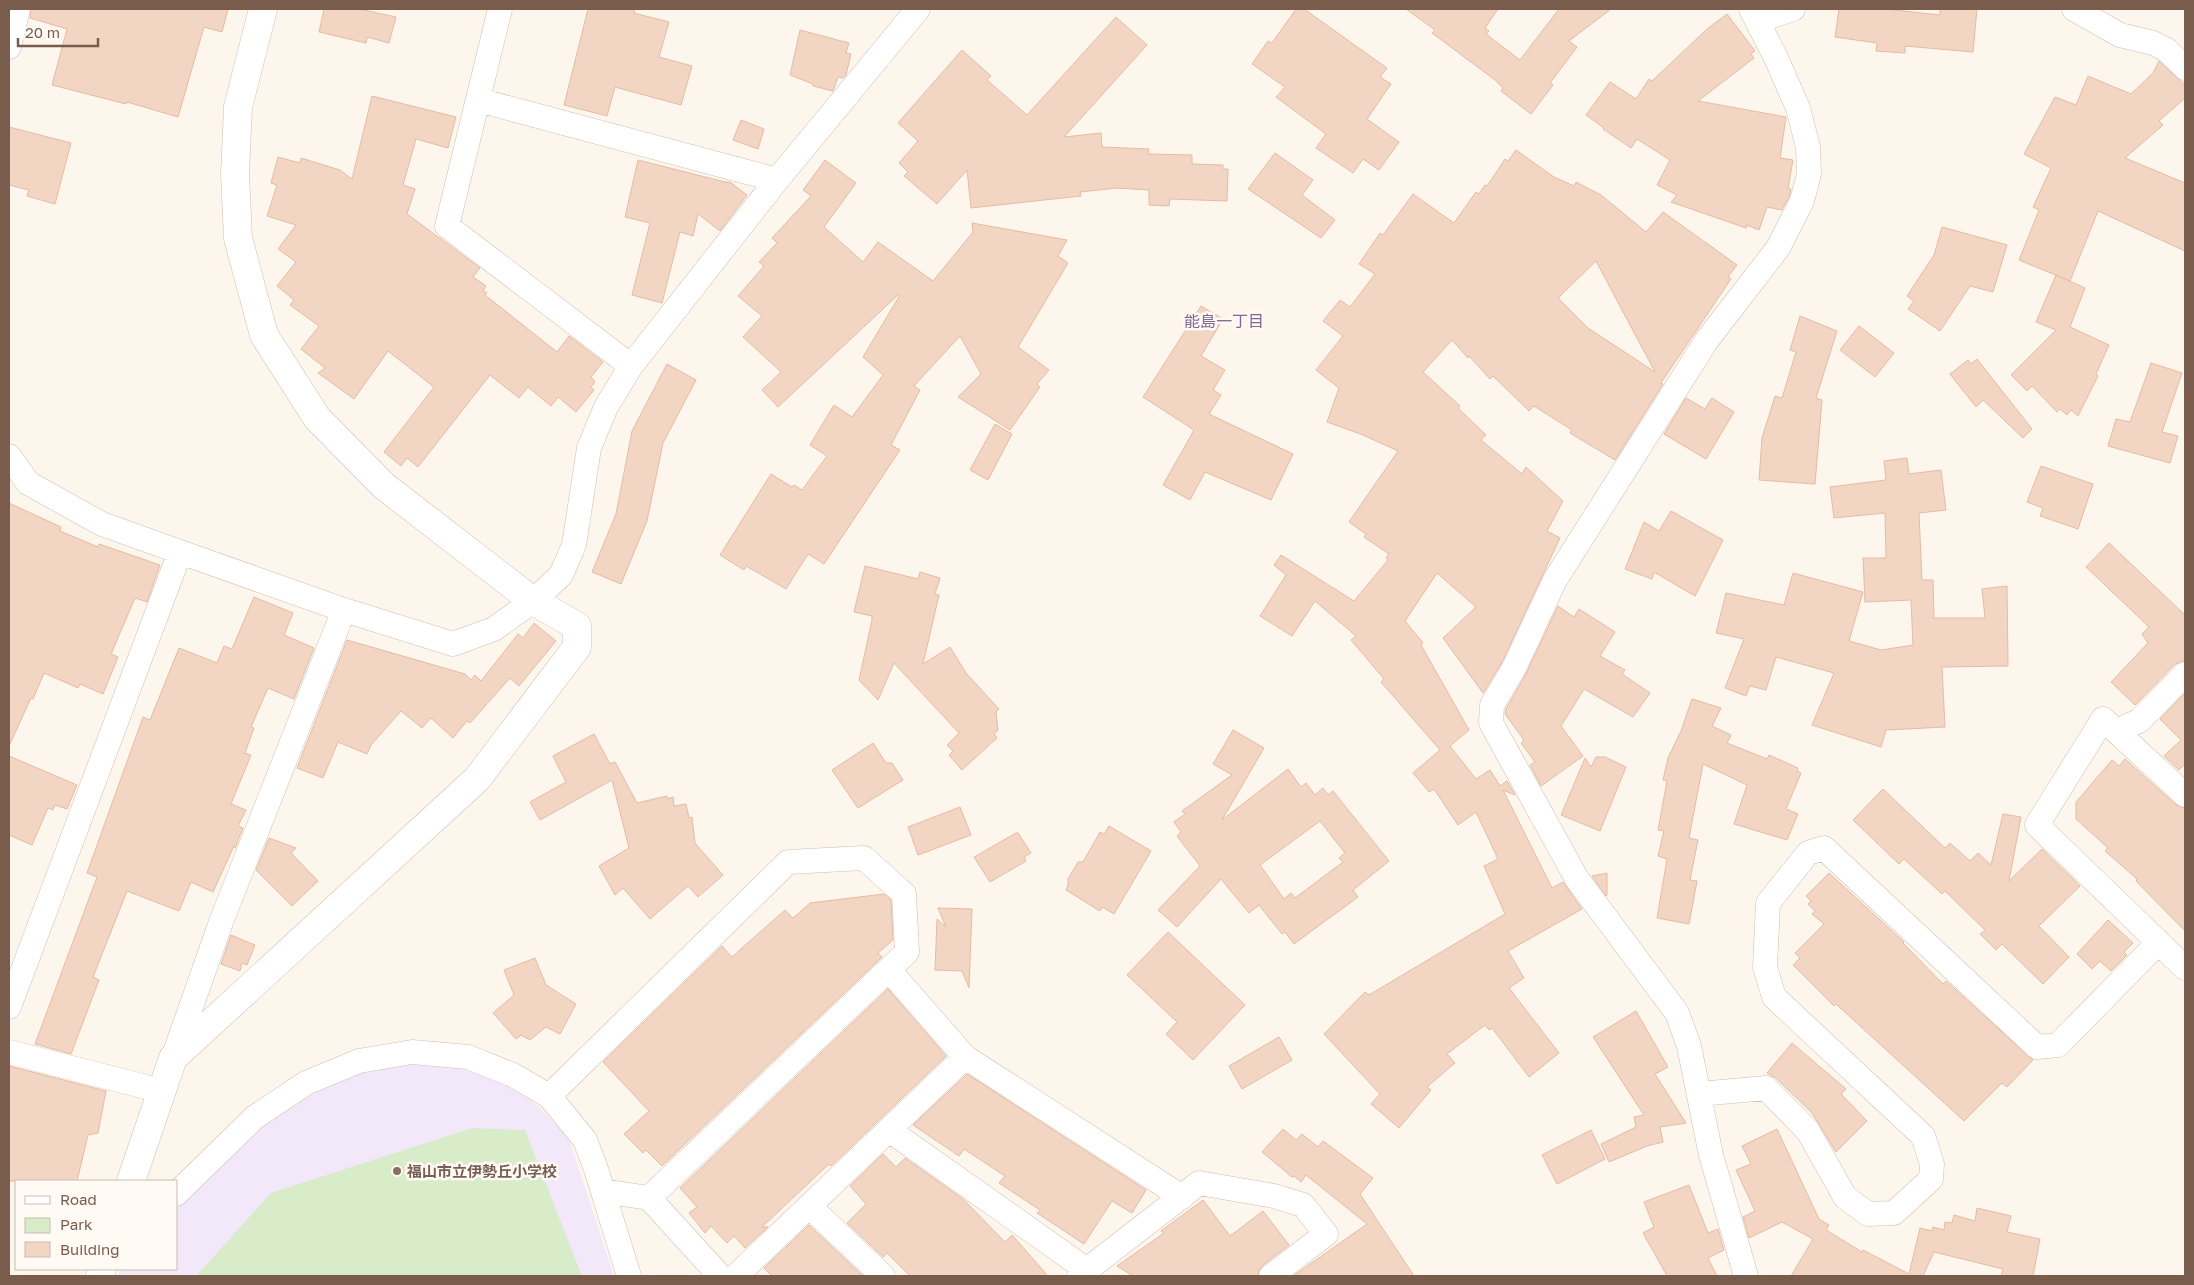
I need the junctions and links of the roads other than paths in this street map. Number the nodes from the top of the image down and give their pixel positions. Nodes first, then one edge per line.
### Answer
1 (18, 9) edge
2 (263, 9) edge
3 (500, 9) edge
4 (918, 9) edge
5 (1793, 9) edge
6 (2074, 9) edge
7 (1754, 15) edge
8 (9, 47) edge
9 (2183, 63) edge
10 (478, 100) junction
11 (777, 180) junction
12 (631, 366) junction
13 (9, 456) edge
14 (180, 552) junction
15 (534, 601) junction
16 (344, 610) junction
17 (2185, 674) edge
18 (2116, 731) junction
19 (2185, 794) edge
20 (2159, 942) junction
21 (2185, 968) edge
22 (889, 970) junction
23 (9, 1007) edge
24 (9, 1052) edge
25 (965, 1057) junction
26 (174, 1058) junction
27 (162, 1091) junction
28 (1698, 1094) junction
29 (549, 1096) junction
30 (889, 1130) junction
31 (131, 1180) edge
32 (603, 1191) junction
33 (178, 1192) edge
34 (1182, 1197) junction
35 (649, 1198) junction
36 (809, 1206) junction
37 (1083, 1273) edge
38 (629, 1276) edge
39 (720, 1276) edge
40 (736, 1276) edge
41 (883, 1276) edge
42 (1271, 1276) edge
43 (1746, 1276) edge

1 - 8 street
2 - 15 street
3 - 10 street
4 - 11 street
5 - 7 street
6 - 9 street
7 - 28 street
10 - 11 street
10 - 12 street
11 - 12 street
12 - 15 street
13 - 14 street
14 - 16 street
14 - 23 street
15 - 16 street
15 - 26 street
16 - 26 street
17 - 18 street
18 - 19 street
18 - 20 street
20 - 21 street
20 - 28 street
22 - 25 street
22 - 29 street
22 - 35 street
24 - 27 street
25 - 30 street
25 - 34 street
26 - 27 street
27 - 31 street
28 - 43 street
29 - 32 street
29 - 33 street
30 - 36 street
30 - 37 street
32 - 35 street
32 - 38 street
34 - 37 street
34 - 42 street
35 - 39 street
36 - 40 street
36 - 41 street

